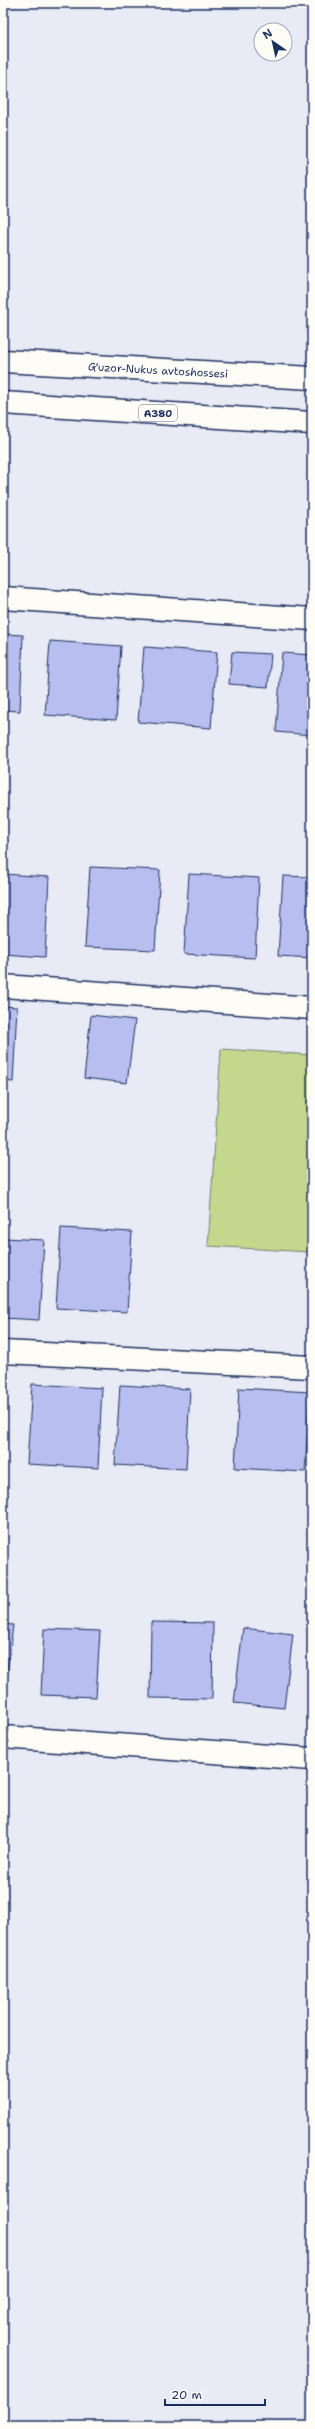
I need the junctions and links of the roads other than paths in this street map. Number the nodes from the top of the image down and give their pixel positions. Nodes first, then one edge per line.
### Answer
1 (3, 361) edge
2 (312, 378) edge
3 (3, 402) edge
4 (312, 423) edge
5 (3, 598) edge
6 (312, 619) edge
7 (3, 986) edge
8 (312, 1008) edge
9 (3, 1352) edge
10 (312, 1367) edge
11 (3, 1737) edge
12 (312, 1759) edge

1 - 2 main road, G'uzor-Nukus avtoshossesi
3 - 4 main road, A380
5 - 6 main road
7 - 8 main road
9 - 10 main road
11 - 12 main road

